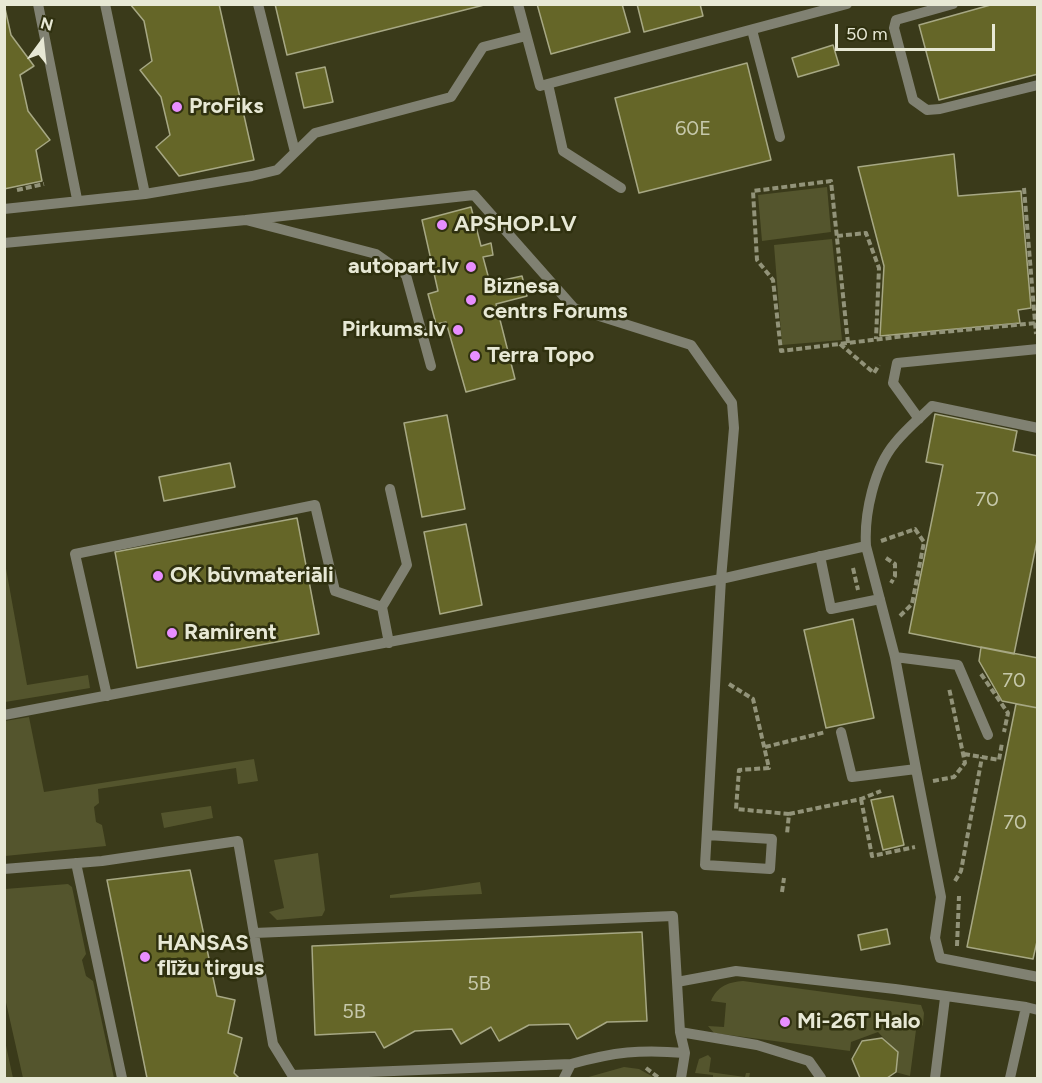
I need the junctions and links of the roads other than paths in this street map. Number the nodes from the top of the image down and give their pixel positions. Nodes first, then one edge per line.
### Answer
1 (38, 4) edge
2 (105, 4) edge
3 (258, 4) edge
4 (518, 4) edge
5 (847, 4) edge
6 (953, 4) edge
7 (752, 30) junction
8 (526, 36) junction
9 (548, 84) junction
10 (1038, 86) edge
11 (780, 137) dead end
12 (296, 152) junction
13 (621, 188) dead end
14 (145, 194) junction
15 (77, 199) junction
16 (4, 209) edge
17 (246, 220) junction
18 (4, 243) edge
19 (1038, 349) edge
20 (431, 366) dead end
21 (919, 419) junction
22 (1038, 428) edge
23 (390, 489) dead end
24 (866, 546) junction
25 (820, 556) junction
26 (721, 579) junction
27 (880, 599) junction
28 (382, 607) junction
29 (389, 642) junction
30 (895, 657) junction
31 (107, 696) junction
32 (4, 715) edge
33 (842, 732) road end
34 (988, 735) dead end
35 (916, 769) junction
36 (707, 835) junction
37 (76, 863) junction
38 (4, 869) edge
39 (254, 933) junction
40 (1038, 977) edge
41 (677, 982) junction
42 (945, 998) junction
43 (1032, 1009) edge
44 (680, 1032) junction
45 (685, 1053) junction
46 (571, 1064) junction
47 (293, 1077) edge
48 (122, 1078) edge
49 (564, 1078) edge
50 (681, 1078) edge
51 (821, 1078) edge
52 (935, 1078) edge
53 (1010, 1078) edge

1 - 15 lane
2 - 14 lane
3 - 12 lane
4 - 8 lane
5 - 7 lane
6 - 10 lane
7 - 9 lane
7 - 11 lane
8 - 9 lane
8 - 12 lane
9 - 13 lane
12 - 14 lane
14 - 15 lane
15 - 16 lane
17 - 18 lane
17 - 20 lane
17 - 26 lane
19 - 21 lane
21 - 22 lane
21 - 24 lane
23 - 28 lane
24 - 25 lane
24 - 27 lane
25 - 26 lane
25 - 27 lane
26 - 29 lane
26 - 36 lane
27 - 30 lane
28 - 29 lane
28 - 31 lane
29 - 31 lane
30 - 34 lane
30 - 35 lane
31 - 32 lane
33 - 35 lane
35 - 40 lane
36 - 36 lane
37 - 38 lane
37 - 39 lane
37 - 48 lane
39 - 41 lane
39 - 47 lane
41 - 42 lane
41 - 44 lane
42 - 43 lane
42 - 52 lane
43 - 53 lane
44 - 45 lane
44 - 51 lane
45 - 46 lane
45 - 50 lane
46 - 47 lane
46 - 49 lane

